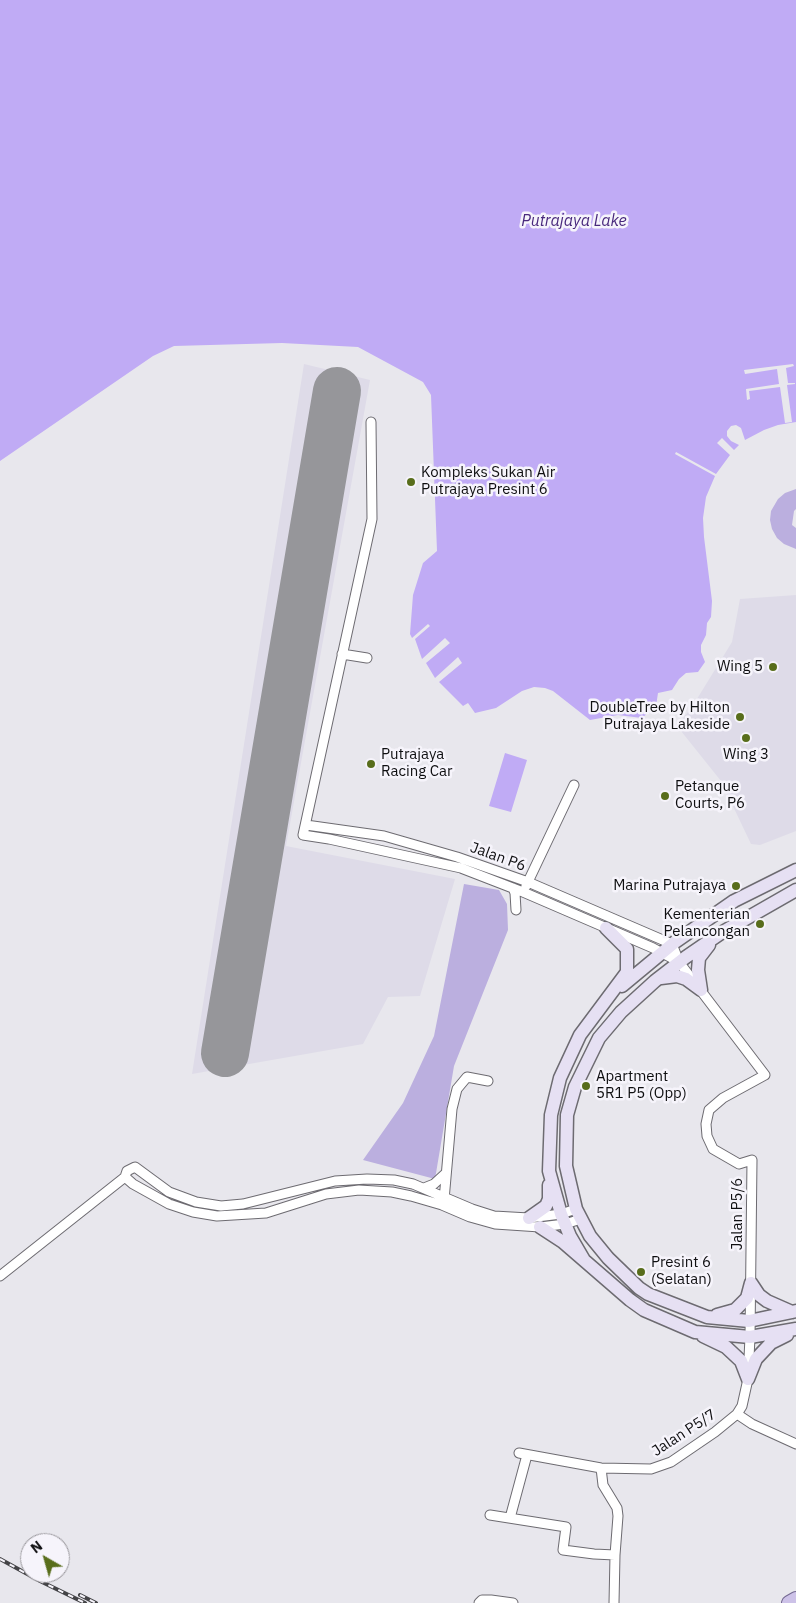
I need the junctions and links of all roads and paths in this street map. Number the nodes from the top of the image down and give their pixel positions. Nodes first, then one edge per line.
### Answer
1 (371, 422) dead end
2 (342, 654) junction
3 (367, 658) dead end
4 (574, 785) dead end
5 (306, 825) junction
6 (796, 870) edge
7 (528, 882) junction
8 (512, 888) junction
9 (796, 890) edge
10 (524, 892) junction
11 (534, 896) junction
12 (606, 928) junction
13 (721, 933) junction
14 (667, 948) junction
15 (679, 962) junction
16 (655, 981) junction
17 (701, 990) junction
18 (612, 994) junction
19 (488, 1081) dead end
20 (549, 1171) junction
21 (446, 1173) junction
22 (125, 1177) junction
23 (424, 1188) junction
24 (443, 1201) junction
25 (578, 1214) junction
26 (529, 1218) junction
27 (563, 1219) junction
28 (540, 1227) junction
29 (584, 1260) junction
30 (0, 1276) edge
31 (751, 1283) junction
32 (795, 1312) edge
33 (707, 1317) junction
34 (750, 1321) junction
35 (796, 1330) edge
36 (695, 1332) junction
37 (750, 1337) junction
38 (748, 1379) junction
39 (736, 1414) junction
40 (796, 1444) edge
41 (601, 1468) junction
42 (490, 1515) dead end
43 (510, 1518) junction
44 (615, 1555) junction
45 (796, 1599) edge
46 (479, 1603) edge
47 (513, 1603) edge
48 (614, 1603) edge
49 (788, 1603) edge

1 - 2 street
2 - 3 street
2 - 5 street
4 - 7 street
5 - 7 street, Jalan P6
5 - 8 street, Jalan P6
6 - 14 street
7 - 10 street
7 - 14 street, Jalan P6
8 - 10 street, Jalan P6
8 - 11 street
9 - 13 street
10 - 11 street, Jalan P6
11 - 12 street, Jalan P6
12 - 14 street, Jalan P6
12 - 18 street
13 - 15 street
13 - 17 street
14 - 15 street, Jalan P5/6
14 - 18 street
15 - 16 street
15 - 17 street, Jalan P5/6
16 - 17 street
16 - 25 street
17 - 31 street, Jalan P5/6
18 - 20 street
19 - 21 street
20 - 26 street
20 - 27 street
21 - 23 street
21 - 24 street
22 - 23 street
22 - 24 street
22 - 30 street
23 - 24 street
24 - 26 street
24 - 28 street
25 - 27 street
25 - 33 street
26 - 27 street
27 - 28 street
27 - 29 street
28 - 29 street
29 - 36 street
31 - 32 street
31 - 33 street
31 - 34 street, Jalan P5/6
32 - 34 street
33 - 34 street
34 - 37 street, Jalan P5/6
35 - 37 street
35 - 38 street
36 - 37 street
36 - 38 street
37 - 38 street, Jalan P5/6
38 - 39 street, Jalan P5/7
39 - 40 street
39 - 41 street, Jalan P5/7
41 - 43 street, Jalan P5/7
41 - 44 street
42 - 43 street
43 - 44 street
44 - 48 street
45 - 49 main road
46 - 47 street

